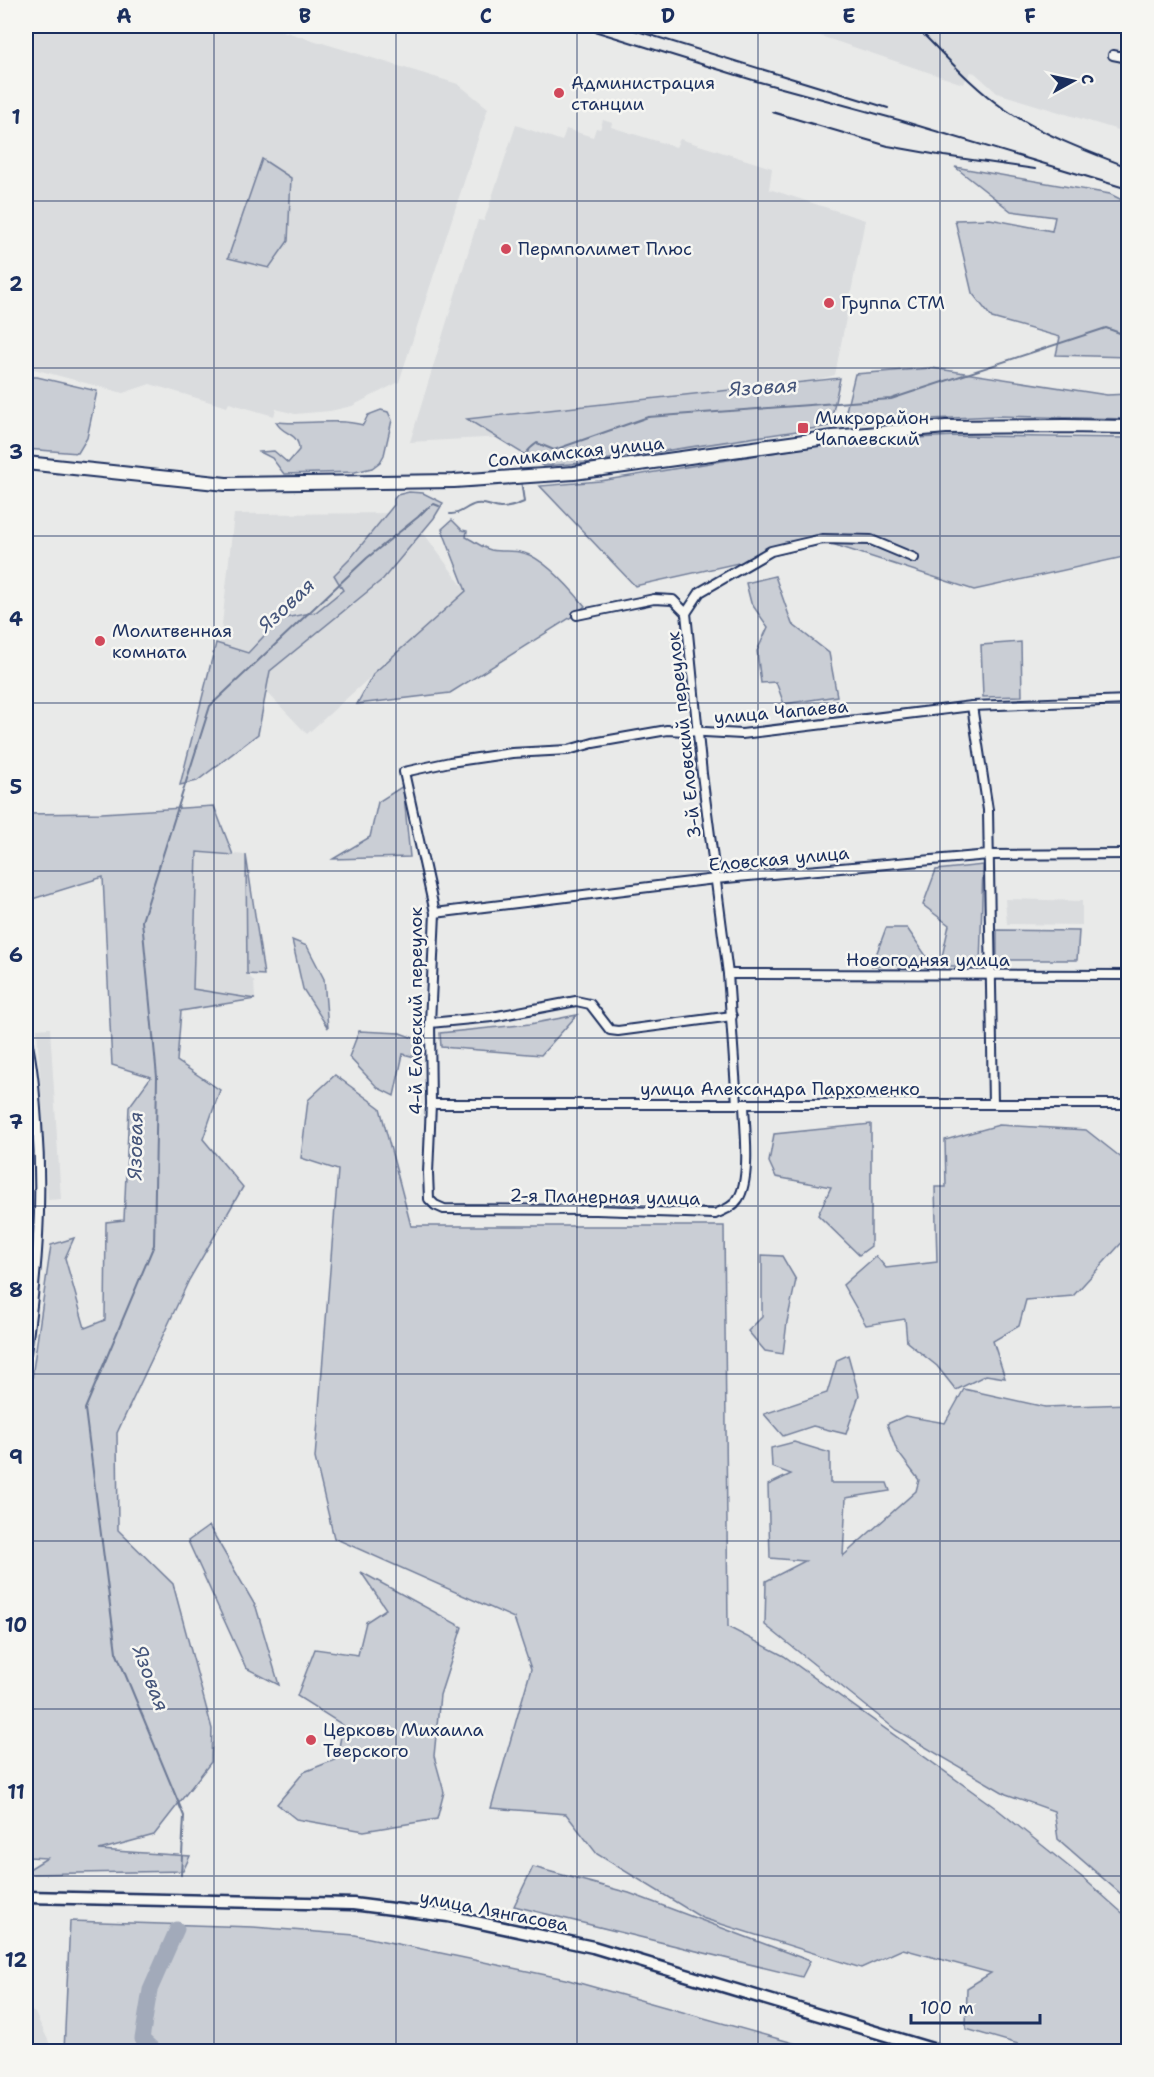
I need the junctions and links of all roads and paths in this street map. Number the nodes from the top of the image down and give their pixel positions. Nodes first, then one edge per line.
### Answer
1 (1113, 55) dead end
2 (1128, 58) edge
3 (1128, 427) edge
4 (26, 463) edge
5 (914, 558) dead end
6 (686, 613) junction
7 (577, 615) dead end
8 (1128, 700) edge
9 (972, 706) junction
10 (698, 733) junction
11 (404, 772) joint
12 (1128, 854) edge
13 (989, 855) junction
14 (715, 879) junction
15 (435, 913) junction
16 (728, 974) junction
17 (990, 975) junction
18 (1128, 975) edge
19 (732, 1016) junction
20 (430, 1023) junction
21 (26, 1036) edge
22 (431, 1104) junction
23 (993, 1104) junction
24 (1128, 1104) edge
25 (740, 1105) junction
26 (444, 1209) joint
27 (26, 1353) edge
28 (26, 1716) edge
29 (26, 1755) edge
30 (26, 1897) edge
31 (942, 2052) edge

1 - 2 street
3 - 4 main road, Соликамская улица
5 - 6 street
6 - 7 street
6 - 10 street, 3-й Еловский переулок
8 - 9 street, улица Чапаева
9 - 10 street, улица Чапаева
9 - 13 street
10 - 11 street, улица Чапаева
10 - 14 street, 3-й Еловский переулок
11 - 15 street, 4-й Еловский переулок
12 - 13 street, Еловская улица
13 - 14 street, Еловская улица
13 - 17 street
14 - 15 street, Еловская улица
14 - 16 street, 3-й Еловский переулок
15 - 20 street, 4-й Еловский переулок
16 - 17 street, Новогодняя улица
16 - 19 street, 3-й Еловский переулок
17 - 18 street, Новогодняя улица
17 - 23 street
19 - 20 street
19 - 25 street, 3-й Еловский переулок
20 - 22 street, 4-й Еловский переулок
21 - 27 street
22 - 25 street, улица Александра Пархоменко
22 - 26 street, 4-й Еловский переулок
23 - 24 street, улица Александра Пархоменко
23 - 25 street, улица Александра Пархоменко
25 - 26 street, 2-я Планерная улица
28 - 29 street
30 - 31 main road, улица Лянгасова

